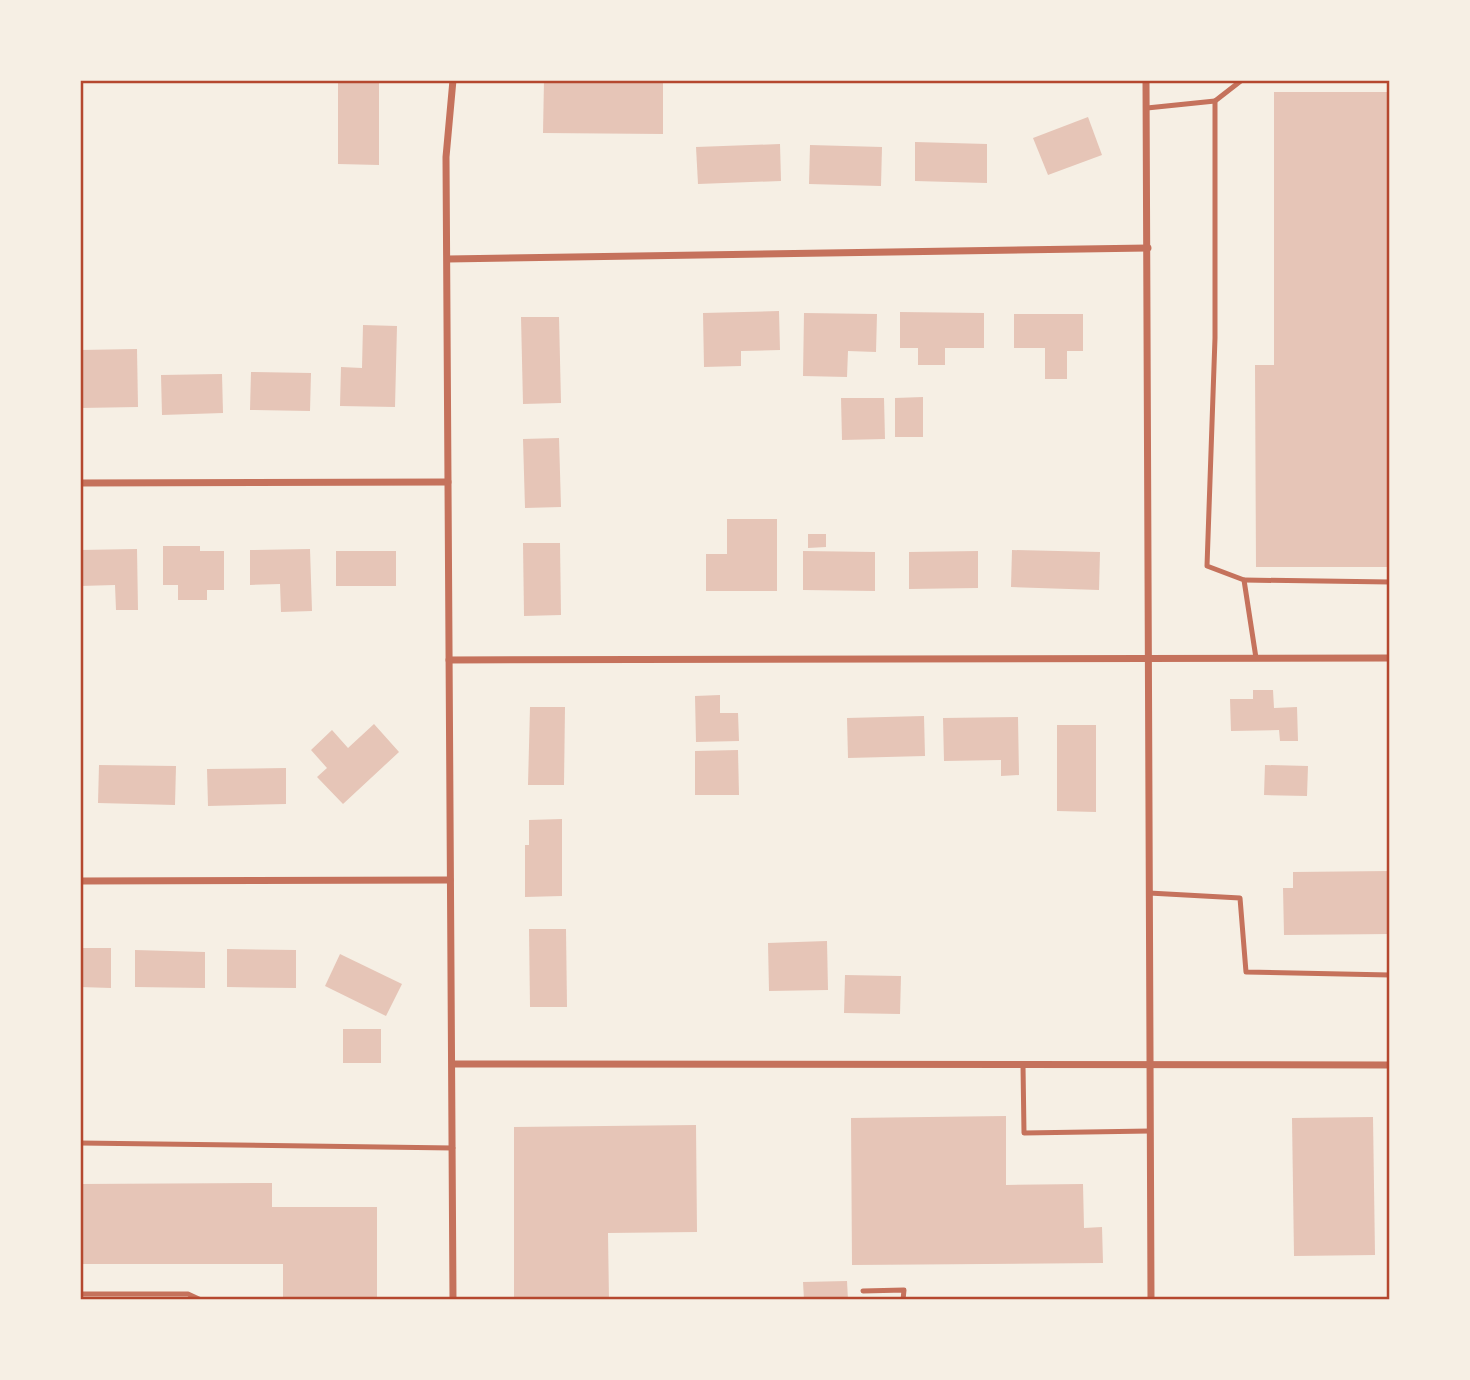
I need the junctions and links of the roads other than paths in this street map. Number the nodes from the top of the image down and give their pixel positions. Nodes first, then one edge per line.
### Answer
1 (453, 80) edge
2 (1146, 80) edge
3 (1242, 80) edge
4 (1215, 101) junction
5 (1147, 108) junction
6 (1148, 248) junction
7 (448, 259) junction
8 (448, 482) junction
9 (80, 483) edge
10 (1244, 580) junction
11 (1390, 582) edge
12 (1390, 657) edge
13 (1149, 658) junction
14 (1256, 658) junction
15 (449, 660) junction
16 (450, 880) junction
17 (80, 881) edge
18 (1149, 893) junction
19 (1390, 975) edge
20 (453, 1064) junction
21 (1023, 1065) junction
22 (1150, 1065) junction
23 (1390, 1065) edge
24 (1150, 1131) junction
25 (80, 1143) edge
26 (453, 1147) junction
27 (863, 1291) dead end
28 (80, 1294) edge
29 (201, 1300) edge
30 (453, 1300) edge
31 (903, 1300) edge
32 (1151, 1300) edge

1 - 7 street
2 - 5 street
3 - 4 lane
4 - 5 lane
4 - 10 lane
5 - 6 street
6 - 7 street
6 - 13 street
7 - 8 street
8 - 9 street
8 - 15 street
10 - 11 lane
10 - 14 lane
12 - 14 street
13 - 14 street
13 - 15 street
13 - 18 street
15 - 16 street
16 - 17 street
16 - 20 street
18 - 19 lane
18 - 22 street
20 - 21 street
20 - 26 street
21 - 22 street
21 - 24 lane
22 - 23 street
22 - 24 street
24 - 32 street
25 - 26 lane
26 - 30 street
27 - 31 lane
28 - 29 lane

